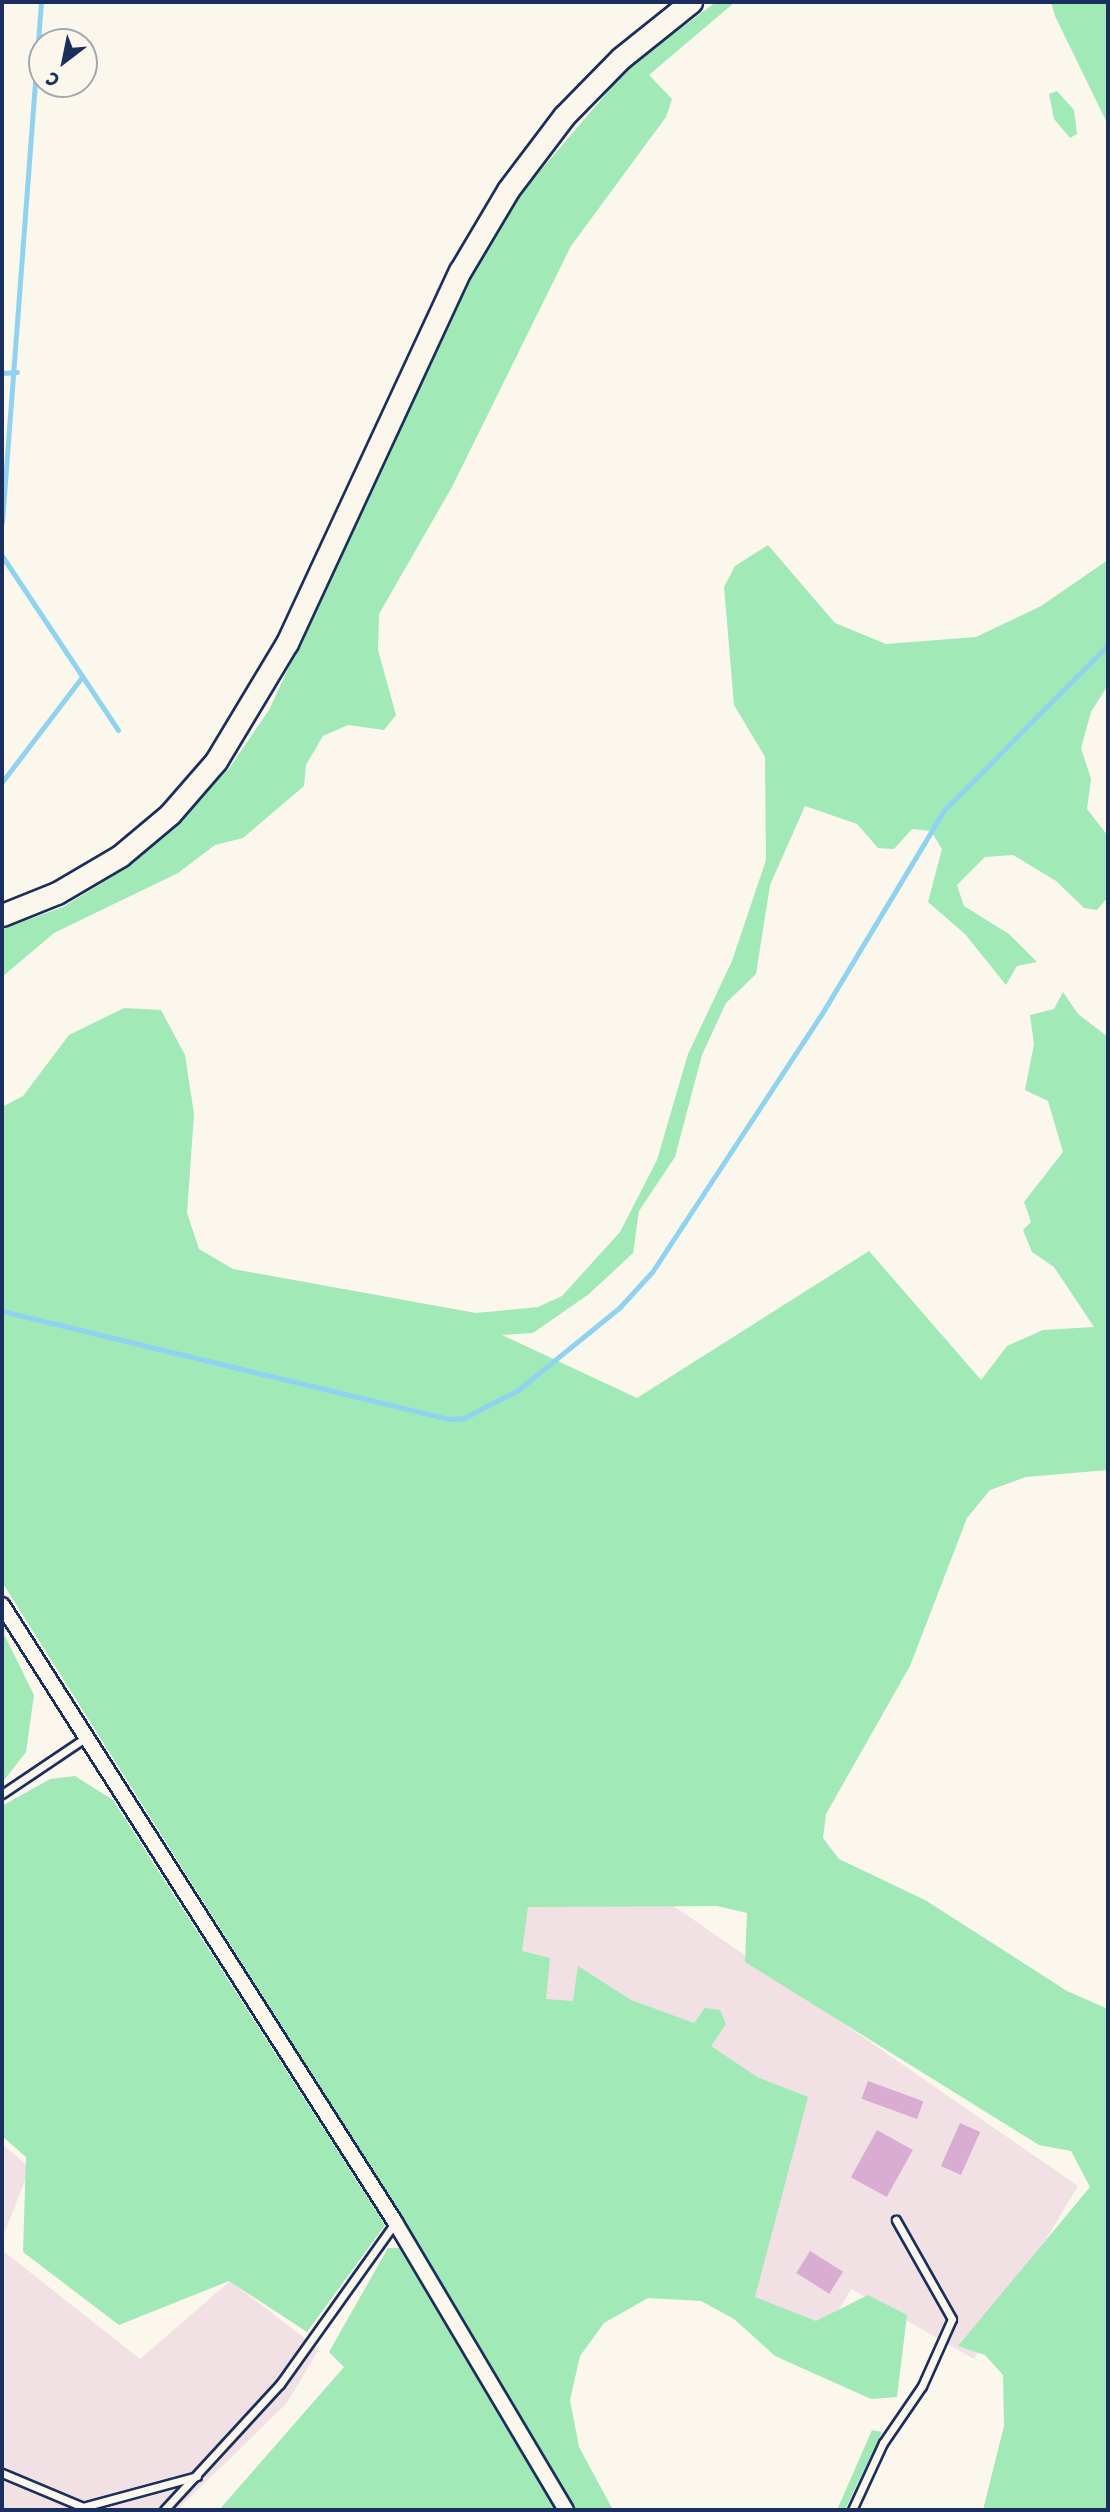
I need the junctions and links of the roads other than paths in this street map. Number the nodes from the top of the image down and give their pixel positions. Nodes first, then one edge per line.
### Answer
1 (691, 2) edge
2 (2, 915) edge
3 (2, 1605) edge
4 (85, 1738) junction
5 (2, 1794) edge
6 (896, 2220) dead end
7 (395, 2222) junction
8 (2, 2473) edge
9 (197, 2476) junction
10 (164, 2510) edge
11 (566, 2510) edge
12 (852, 2510) edge

1 - 2 main road
3 - 4 street
4 - 5 lane
4 - 7 street
6 - 12 lane
7 - 9 lane
7 - 11 street
8 - 9 lane
9 - 10 lane

